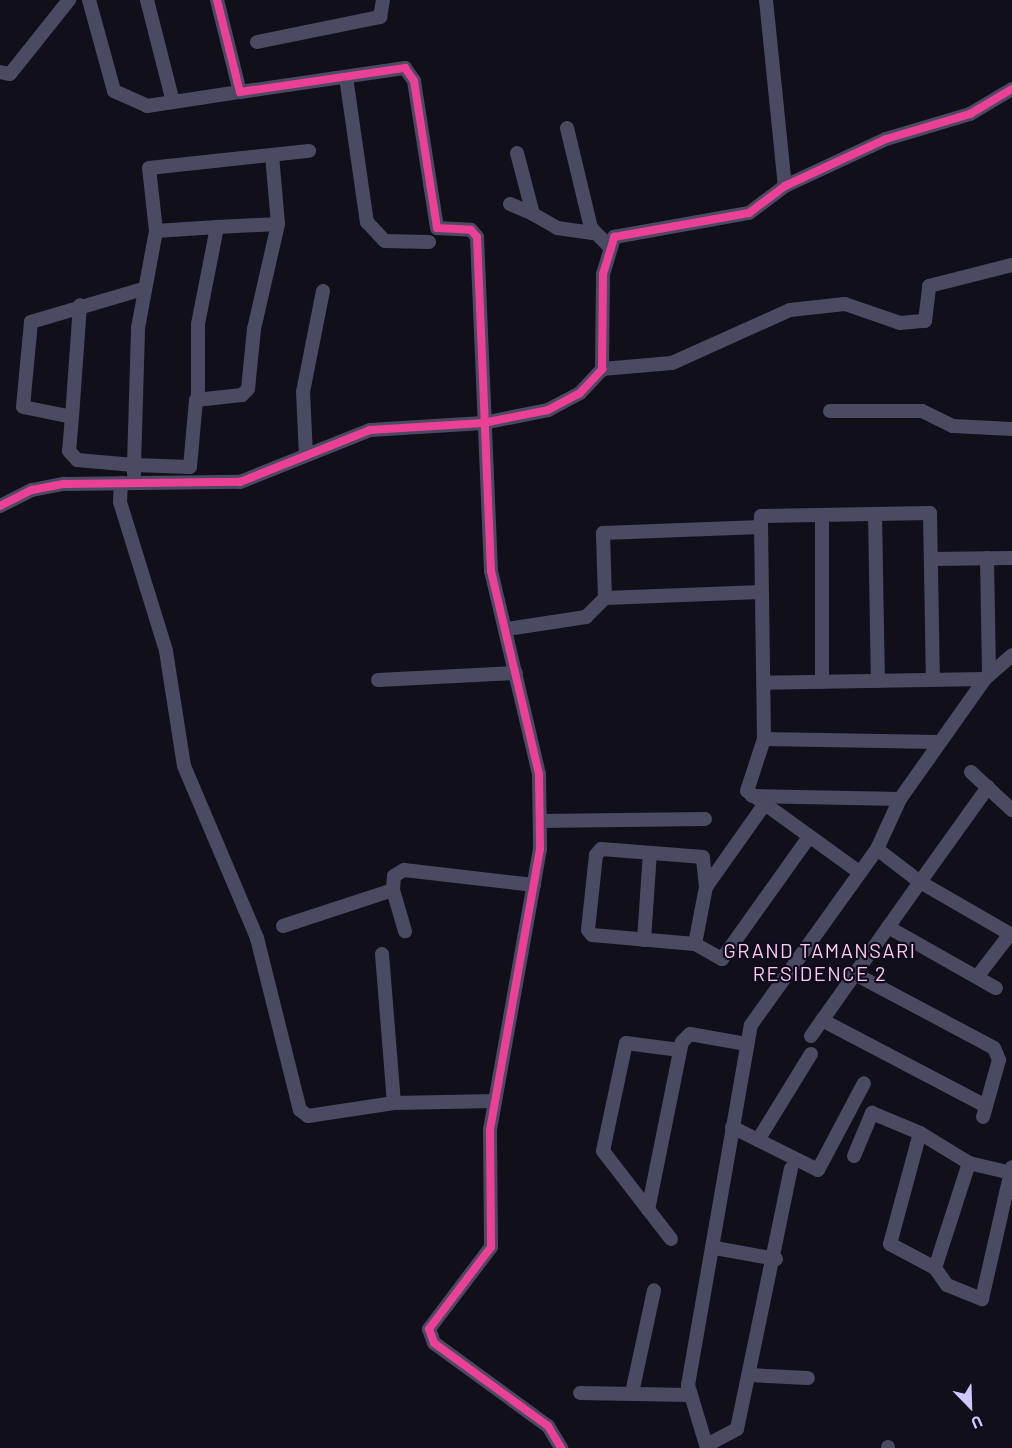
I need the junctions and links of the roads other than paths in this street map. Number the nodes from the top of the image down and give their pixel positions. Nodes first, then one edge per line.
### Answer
1 (69, 0) edge
2 (89, 0) edge
3 (147, 0) edge
4 (217, 0) edge
5 (383, 0) edge
6 (766, 0) edge
7 (257, 42) dead end
8 (0, 72) edge
9 (346, 77) junction
10 (1012, 89) edge
11 (240, 92) junction
12 (173, 102) junction
13 (567, 128) dead end
14 (309, 151) dead end
15 (518, 153) dead end
16 (272, 155) junction
17 (786, 186) junction
18 (510, 204) dead end
19 (533, 214) junction
20 (278, 224) junction
21 (217, 227) junction
22 (156, 231) junction
23 (593, 233) junction
24 (429, 242) dead end
25 (609, 246) junction
26 (1012, 265) edge
27 (143, 289) junction
28 (323, 291) dead end
29 (80, 305) junction
30 (602, 369) junction
31 (198, 398) junction
32 (830, 411) dead end
33 (72, 417) junction
34 (483, 423) junction
35 (1012, 429) edge
36 (306, 455) junction
37 (134, 465) junction
38 (127, 483) junction
39 (0, 506) edge
40 (875, 514) junction
41 (822, 516) junction
42 (761, 527) junction
43 (987, 558) junction
44 (1012, 558) edge
45 (931, 560) junction
46 (761, 592) junction
47 (605, 598) junction
48 (507, 629) junction
49 (1012, 655) edge
50 (516, 673) junction
51 (987, 677) junction
52 (933, 679) junction
53 (378, 680) dead end
54 (878, 681) junction
55 (822, 682) junction
56 (766, 683) junction
57 (764, 739) junction
58 (939, 742) junction
59 (971, 772) dead end
60 (988, 787) junction
61 (752, 796) junction
62 (900, 799) junction
63 (764, 805) junction
64 (1012, 810) edge
65 (705, 819) dead end
66 (540, 821) junction
67 (809, 837) junction
68 (878, 849) junction
69 (650, 853) junction
70 (859, 873) junction
71 (920, 882) junction
72 (534, 885) junction
73 (706, 887) junction
74 (393, 890) junction
75 (283, 926) dead end
76 (888, 927) junction
77 (405, 931) dead end
78 (1011, 933) edge
79 (644, 940) junction
80 (695, 944) junction
81 (382, 954) dead end
82 (855, 974) junction
83 (977, 977) junction
84 (996, 988) dead end
85 (822, 1020) junction
86 (811, 1036) dead end
87 (747, 1044) junction
88 (680, 1050) junction
89 (810, 1054) dead end
90 (864, 1083) dead end
91 (495, 1101) junction
92 (394, 1103) junction
93 (732, 1127) junction
94 (920, 1133) junction
95 (758, 1140) junction
96 (854, 1156) dead end
97 (969, 1163) junction
98 (790, 1169) dead end
99 (1011, 1170) edge
100 (648, 1210) junction
101 (671, 1239) dead end
102 (715, 1248) junction
103 (776, 1258) junction
104 (935, 1268) junction
105 (654, 1290) dead end
106 (749, 1375) junction
107 (808, 1378) dead end
108 (580, 1393) dead end
109 (632, 1393) junction
110 (689, 1395) junction
111 (707, 1446) edge
112 (561, 1448) edge

1 - 8 street
2 - 12 street
3 - 12 street
4 - 11 street
5 - 7 street
6 - 17 street
9 - 11 street
9 - 24 street
9 - 34 street
10 - 17 street
11 - 12 street
13 - 23 street
14 - 16 street
15 - 19 street
16 - 20 street
16 - 22 street
17 - 25 street
18 - 19 street
19 - 23 street
20 - 21 street
20 - 31 street
21 - 22 street
21 - 31 street
22 - 27 street
23 - 25 street
25 - 30 street
26 - 30 street
27 - 29 street
27 - 37 street
28 - 36 street
29 - 33 street
29 - 33 street
30 - 34 street
31 - 37 street
32 - 35 street
33 - 37 street
34 - 36 street
34 - 48 street
36 - 38 street
37 - 38 street
38 - 39 street
38 - 92 street
40 - 41 street
40 - 45 street
40 - 54 street
41 - 42 street
41 - 55 street
42 - 46 street
42 - 47 street
43 - 44 street
43 - 45 street
43 - 51 street
45 - 52 street
46 - 47 street
46 - 56 street
47 - 48 street
48 - 50 street
49 - 51 street
50 - 53 street
50 - 66 street
51 - 52 street
51 - 58 street
52 - 54 street
54 - 55 street
55 - 56 street
56 - 57 street
57 - 58 street
57 - 61 street
58 - 62 street
59 - 60 street
60 - 64 street
60 - 71 street
61 - 62 street
61 - 63 street
62 - 68 street
63 - 67 street
63 - 73 street
65 - 66 street
66 - 72 street
67 - 70 street
67 - 80 street
68 - 70 street
68 - 71 street
69 - 73 street
69 - 79 street
69 - 79 street
70 - 87 street
71 - 76 street
71 - 78 street
72 - 74 street
72 - 91 street
73 - 80 street
74 - 75 street
74 - 77 street
76 - 82 street
76 - 83 street
78 - 83 street
79 - 80 street
81 - 92 street
82 - 85 street
82 - 85 street
83 - 84 street
85 - 86 street
87 - 88 street
87 - 93 street
88 - 100 street
88 - 100 street
89 - 95 street
90 - 95 street
91 - 92 street
91 - 112 street
93 - 95 street
93 - 102 street
94 - 96 street
94 - 97 street
94 - 104 street
97 - 99 street
97 - 104 street
98 - 103 street
99 - 104 street
100 - 101 street
102 - 103 street
102 - 110 street
103 - 106 street
105 - 109 street
106 - 107 street
106 - 111 street
108 - 109 street
109 - 110 street
110 - 111 street

